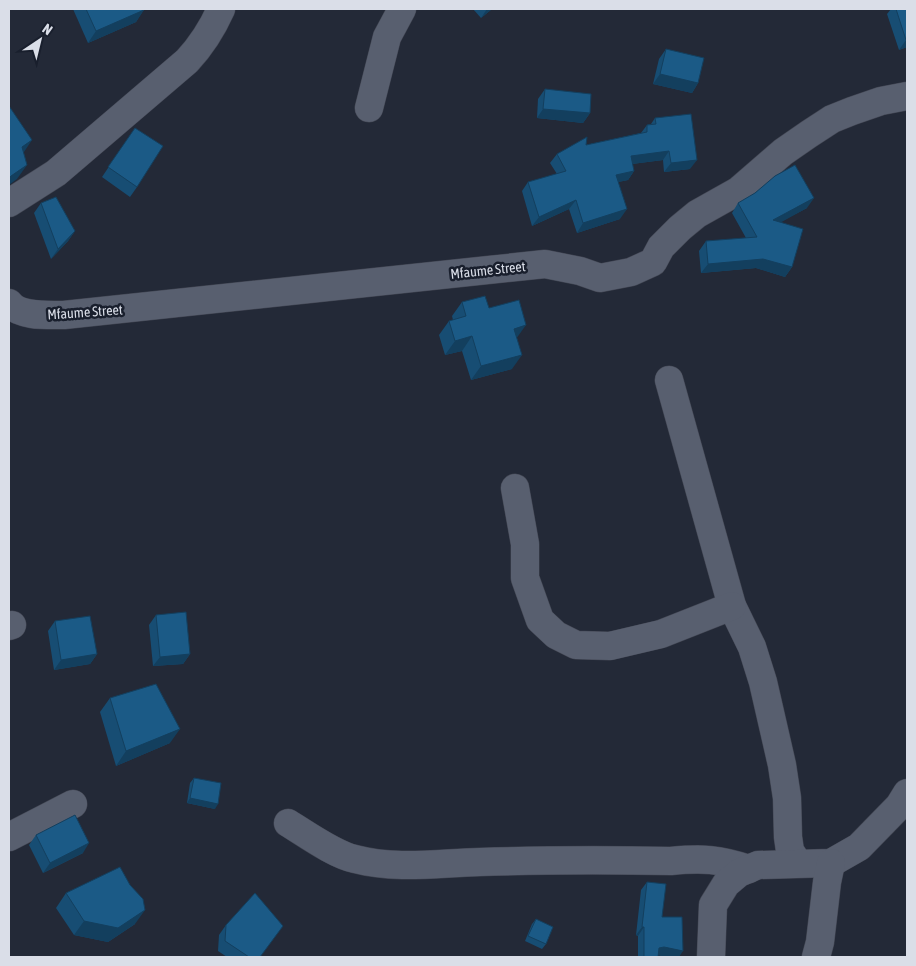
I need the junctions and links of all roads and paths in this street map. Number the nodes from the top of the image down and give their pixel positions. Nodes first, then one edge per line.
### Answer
1 (221, 9) edge
2 (402, 9) edge
3 (907, 96) edge
4 (369, 108) dead end
5 (9, 203) edge
6 (10, 305) edge
7 (670, 380) dead end
8 (515, 488) dead end
9 (732, 606) junction
10 (907, 793) edge
11 (73, 804) dead end
12 (288, 823) dead end
13 (9, 837) edge
14 (798, 863) junction
15 (831, 863) junction
16 (750, 869) junction
17 (711, 957) edge
18 (816, 957) edge

1 - 5 street
2 - 4 street
3 - 6 street, Mfaume Street
7 - 9 street
8 - 9 street
9 - 14 street
10 - 15 street
11 - 13 street
12 - 16 street
14 - 15 street
14 - 16 street
15 - 18 street
16 - 17 street

